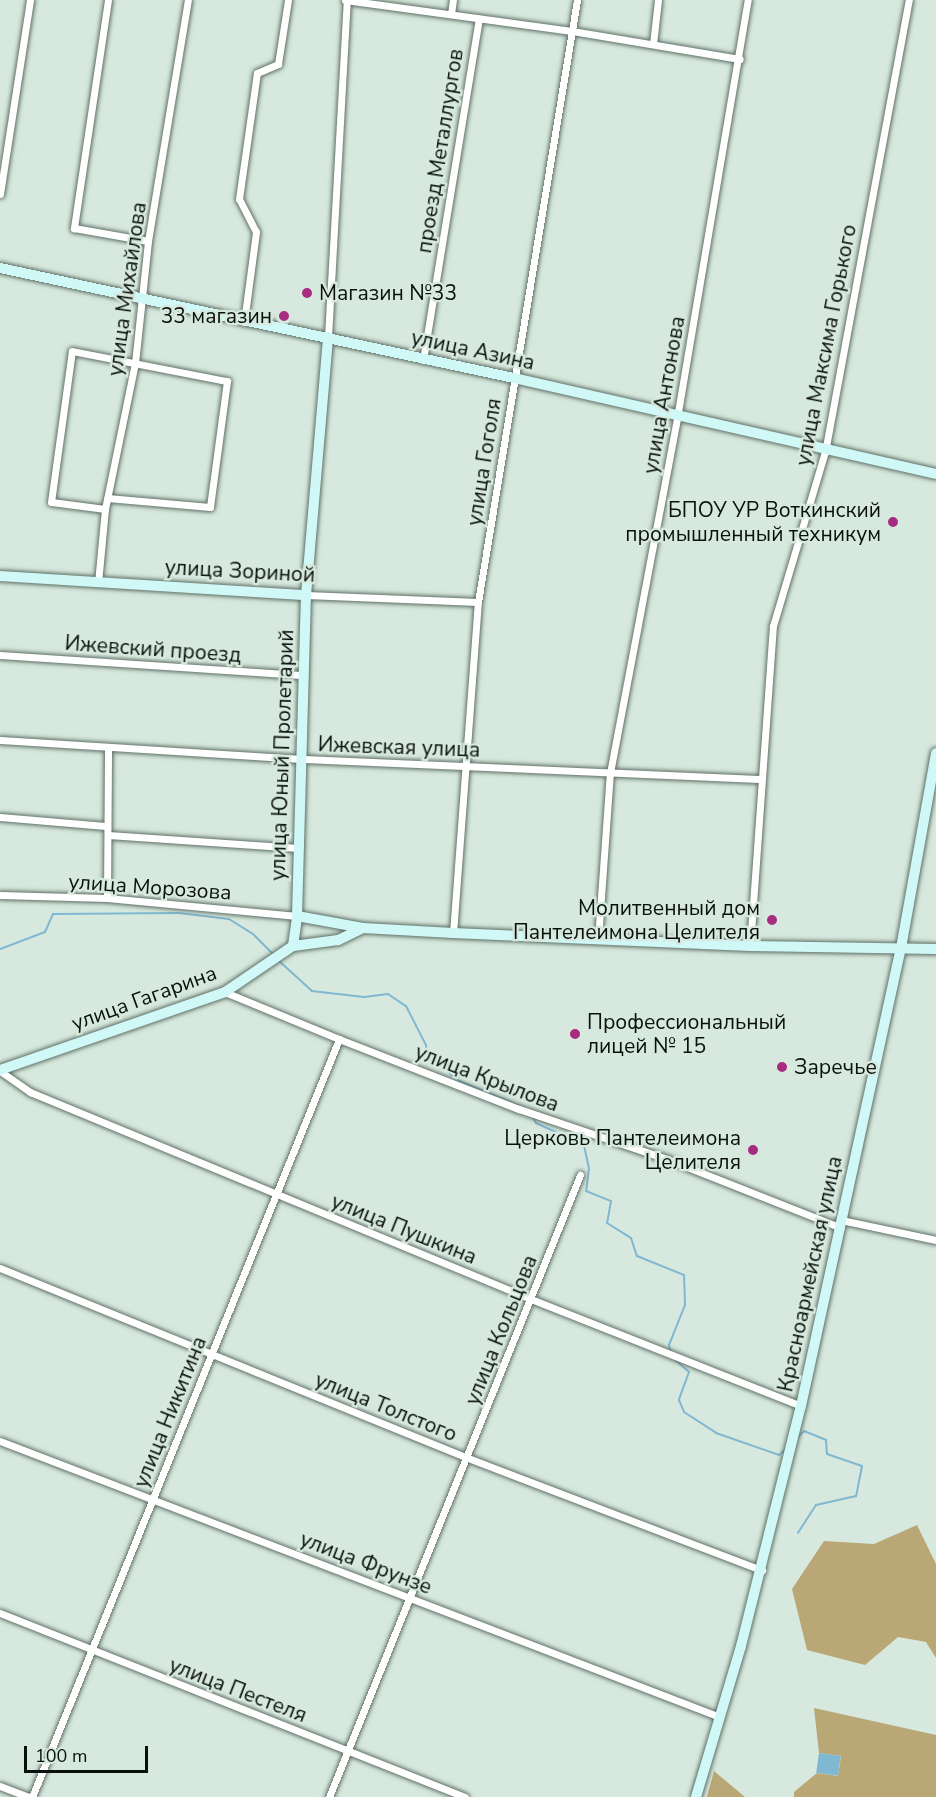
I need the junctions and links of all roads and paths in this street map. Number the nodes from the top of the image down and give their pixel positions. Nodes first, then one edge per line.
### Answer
1 (30, 0) edge
2 (108, 0) edge
3 (188, 0) edge
4 (288, 0) edge
5 (347, 0) edge
6 (453, 0) edge
7 (577, 0) edge
8 (658, 0) edge
9 (748, 0) edge
10 (909, 0) edge
11 (451, 14) junction
12 (479, 19) junction
13 (572, 31) junction
14 (653, 44) junction
15 (740, 59) junction
16 (0, 194) edge
17 (148, 241) junction
18 (0, 268) edge
19 (141, 300) junction
20 (244, 322) junction
21 (328, 337) junction
22 (423, 360) junction
23 (135, 363) junction
24 (514, 378) junction
25 (677, 418) junction
26 (825, 452) junction
27 (936, 474) edge
28 (108, 498) junction
29 (105, 509) junction
30 (0, 576) edge
31 (98, 583) junction
32 (306, 595) junction
33 (478, 602) junction
34 (0, 656) edge
35 (304, 675) junction
36 (0, 740) edge
37 (108, 749) junction
38 (936, 753) edge
39 (302, 759) junction
40 (463, 766) junction
41 (609, 773) junction
42 (761, 779) junction
43 (0, 817) edge
44 (106, 826) junction
45 (108, 835) junction
46 (299, 848) junction
47 (0, 895) edge
48 (107, 898) junction
49 (297, 916) junction
50 (363, 928) junction
51 (453, 933) junction
52 (598, 939) junction
53 (293, 946) junction
54 (750, 946) junction
55 (901, 948) junction
56 (936, 949) edge
57 (225, 992) junction
58 (339, 1040) junction
59 (0, 1070) edge
60 (580, 1175) dead end
61 (277, 1194) junction
62 (841, 1224) junction
63 (936, 1240) edge
64 (0, 1268) edge
65 (531, 1299) junction
66 (211, 1356) junction
67 (801, 1406) junction
68 (0, 1441) edge
69 (468, 1458) junction
70 (153, 1500) junction
71 (762, 1570) junction
72 (412, 1598) junction
73 (0, 1613) edge
74 (94, 1651) junction
75 (720, 1717) junction
76 (346, 1750) junction
77 (0, 1786) edge
78 (31, 1797) edge
79 (329, 1797) edge
80 (465, 1797) edge
81 (696, 1797) edge

1 - 16 street
2 - 17 street
3 - 17 street, улица Михайлова
4 - 20 street
5 - 11 street
5 - 21 street
6 - 11 street
7 - 13 street, улица Гоголя
8 - 14 street
9 - 15 street, улица Антонова
10 - 26 street, улица Максима Горького
11 - 12 street
12 - 13 street
12 - 22 street, проезд Металлургов
13 - 14 street
13 - 24 street, улица Гоголя
14 - 15 street
15 - 25 street, улица Антонова
17 - 19 street, улица Михайлова
18 - 19 main road, улица Азина
19 - 20 main road, улица Азина
19 - 23 street, улица Михайлова
20 - 21 main road, улица Азина
21 - 22 main road, улица Азина
21 - 32 main road, улица Юный Пролетарий
22 - 24 main road, улица Азина
23 - 28 street, улица Михайлова
23 - 28 street
23 - 29 street
24 - 25 main road, улица Азина
24 - 33 street, улица Гоголя
25 - 26 main road, улица Азина
25 - 41 street, улица Антонова
26 - 27 main road, улица Азина
26 - 42 street, улица Максима Горького
28 - 29 street, улица Михайлова
29 - 31 street, улица Михайлова
30 - 31 main road, улица Зориной
31 - 32 main road, улица Зориной
32 - 33 street, улица Зориной
32 - 35 main road, улица Юный Пролетарий
33 - 40 street, улица Гоголя
34 - 35 street, Ижевский проезд
35 - 39 main road, улица Юный Пролетарий
36 - 37 street, Ижевская улица
37 - 39 street, Ижевская улица
37 - 44 street
38 - 55 main road, Красноармейская улица
39 - 40 street, Ижевская улица
39 - 46 main road, улица Юный Пролетарий
40 - 41 street, Ижевская улица
40 - 51 street, улица Гоголя
41 - 42 street, Ижевская улица
41 - 52 street, улица Антонова
42 - 54 street, улица Максима Горького
43 - 44 street
44 - 45 street
45 - 46 street
45 - 48 street
46 - 49 main road, улица Юный Пролетарий
47 - 48 street, улица Морозова
48 - 49 street, улица Морозова
49 - 50 main road
49 - 53 main road, улица Юный Пролетарий
50 - 51 main road
50 - 53 main road
51 - 52 main road
52 - 54 main road
53 - 57 main road, улица Гагарина
54 - 55 main road
55 - 56 main road
55 - 62 main road, Красноармейская улица
57 - 58 street, улица Крылова
57 - 59 main road, улица Гагарина
58 - 61 street, улица Никитина
58 - 62 street, улица Крылова
59 - 61 street, улица Пушкина
60 - 65 street, улица Кольцова
61 - 65 street, улица Пушкина
61 - 66 street, улица Никитина
62 - 63 street, улица Крылова
62 - 67 main road, Красноармейская улица
64 - 66 street, улица Толстого
65 - 67 street, улица Пушкина
65 - 69 street, улица Кольцова
66 - 69 street, улица Толстого
66 - 70 street, улица Никитина
67 - 71 main road, Красноармейская улица
68 - 70 street, улица Фрунзе
69 - 71 street, улица Толстого
69 - 72 street, улица Кольцова
70 - 72 street, улица Фрунзе
70 - 74 street, улица Никитина
71 - 75 main road, Красноармейская улица
72 - 75 street, улица Фрунзе
72 - 76 street, улица Кольцова
73 - 74 street, улица Пестеля
74 - 76 street, улица Пестеля
74 - 78 street, улица Никитина
75 - 81 main road, Красноармейская улица
76 - 79 street, улица Кольцова
76 - 80 street, улица Пестеля
77 - 78 street

